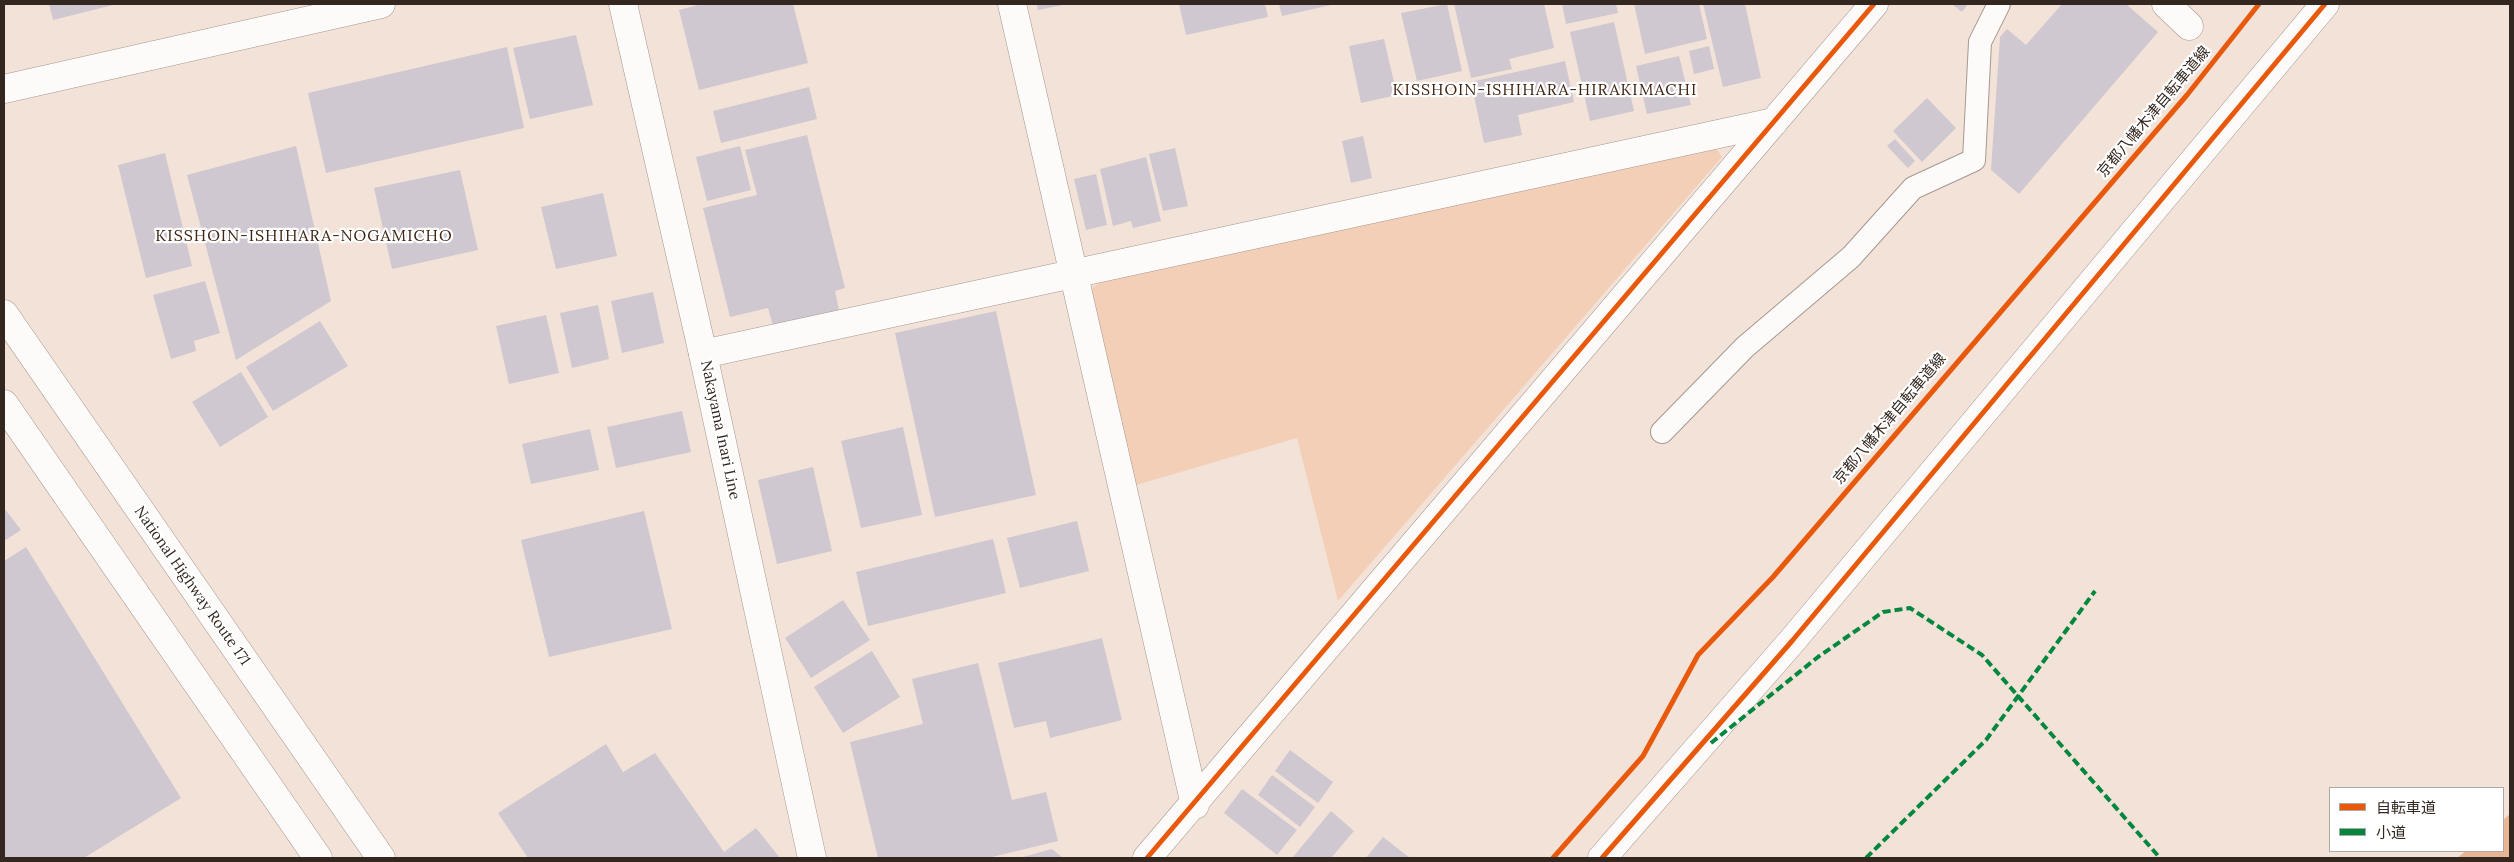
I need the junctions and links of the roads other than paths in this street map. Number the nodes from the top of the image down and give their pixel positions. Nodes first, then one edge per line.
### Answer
1 (381, 4) edge
2 (623, 4) edge
3 (1012, 4) edge
4 (1874, 4) edge
5 (1999, 4) edge
6 (2166, 4) edge
7 (2324, 4) edge
8 (2189, 26) dead end
9 (4, 89) edge
10 (1774, 122) junction
11 (1074, 274) junction
12 (4, 314) edge
13 (703, 354) junction
14 (4, 404) edge
15 (1662, 432) dead end
16 (1194, 804) junction
17 (318, 858) edge
18 (381, 858) edge
19 (812, 858) edge
20 (1147, 858) edge
21 (1602, 858) edge

1 - 9 main road
2 - 13 main road, Nakayama Inari Line
3 - 11 main road
4 - 10 main road
5 - 15 lane
6 - 8 main road
7 - 21 main road
10 - 11 main road
10 - 16 main road
11 - 13 main road
11 - 16 main road
12 - 18 main road, National Highway Route 171
13 - 19 main road, Nakayama Inari Line
14 - 17 main road
16 - 20 main road

